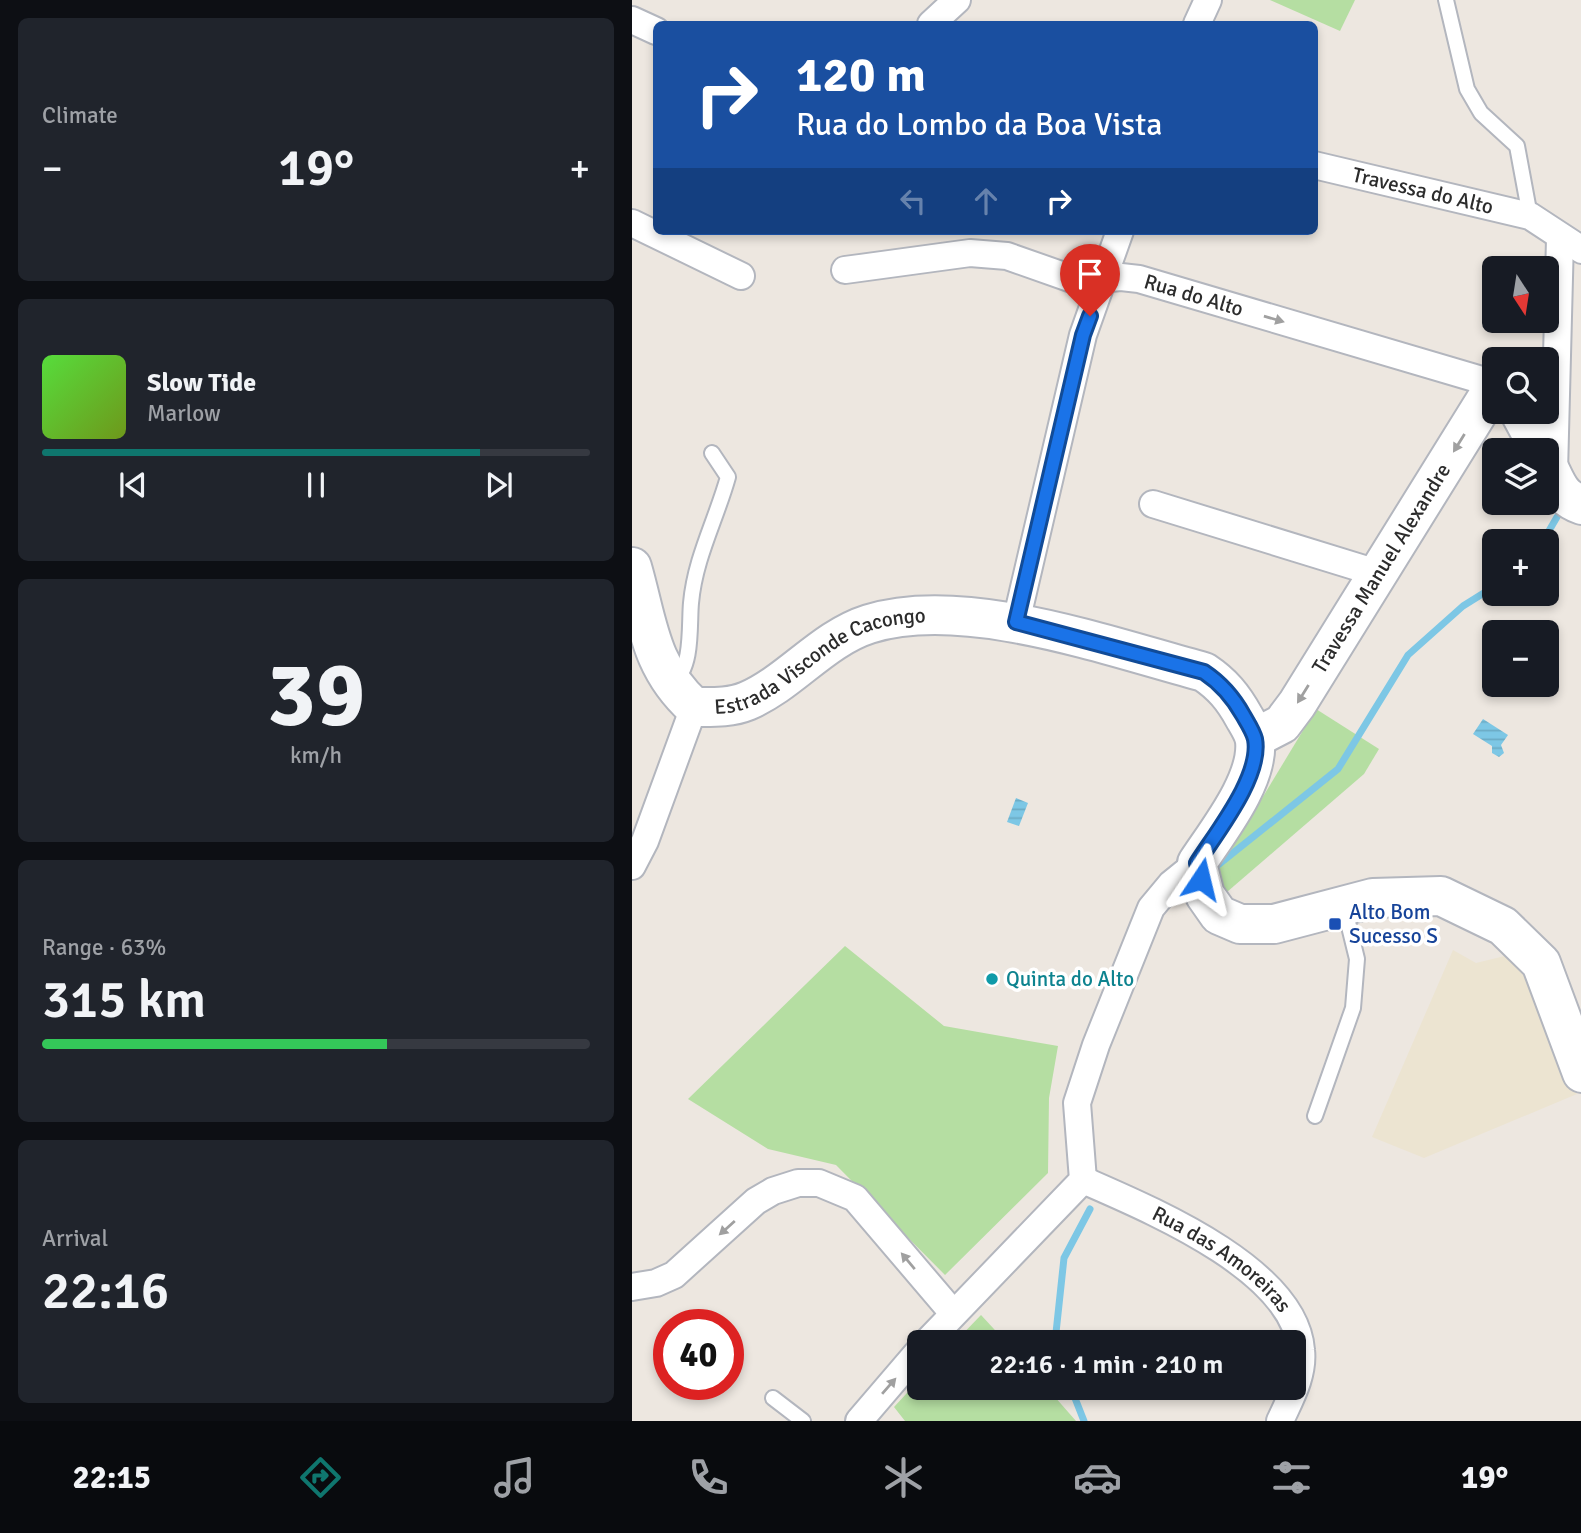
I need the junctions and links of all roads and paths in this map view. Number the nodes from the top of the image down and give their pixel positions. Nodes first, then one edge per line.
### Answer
1 (957, 0) edge
2 (1208, 0) edge
3 (1446, 0) edge
4 (632, 20) edge
5 (934, 21) edge
6 (1198, 21) edge
7 (653, 30) edge
8 (1318, 166) edge
9 (1530, 216) junction
10 (632, 223) edge
11 (653, 233) edge
12 (657, 235) edge
13 (1119, 235) edge
14 (1571, 245) edge
15 (845, 270) dead end
16 (741, 276) dead end
17 (1104, 279) junction
18 (1482, 381) edge
19 (1482, 406) edge
20 (1550, 438) edge
21 (712, 453) dead end
22 (1559, 491) edge
23 (1153, 505) dead end
24 (1581, 505) edge
25 (632, 567) edge
26 (1377, 573) junction
27 (1016, 622) junction
28 (682, 694) junction
29 (1255, 738) junction
30 (1197, 863) junction
31 (632, 866) edge
32 (1344, 905) junction
33 (1581, 1073) edge
34 (1315, 1116) dead end
35 (1083, 1180) junction
36 (632, 1287) edge
37 (953, 1313) junction
38 (938, 1330) edge
39 (907, 1365) edge
40 (773, 1398) dead end
41 (803, 1421) edge
42 (859, 1421) edge
43 (1280, 1421) edge

1 - 5 street
2 - 6 street
3 - 9 lane, Travessa do Alto
4 - 7 street
8 - 9 street, Travessa do Alto
9 - 14 street, Travessa do Alto
10 - 11 street
12 - 16 street
13 - 17 street
14 - 20 street
15 - 17 street, Rua do Alto
17 -> 18 street, Rua do Alto
17 - 27 street
19 -> 26 street, Travessa Manuel Alexandre
21 - 28 lane
22 - 24 street
23 - 26 street
25 - 28 street
26 -> 29 street, Travessa Manuel Alexandre
27 - 28 street, Estrada Visconde Cacongo
27 - 29 street, Estrada Visconde Cacongo
28 - 31 street
29 - 30 street
30 - 32 street
30 - 35 street
32 - 33 street
32 - 34 lane
35 - 37 street
35 - 43 street, Rua das Amoreiras
37 -> 36 street
37 - 38 street
42 -> 39 street
40 - 41 lane

